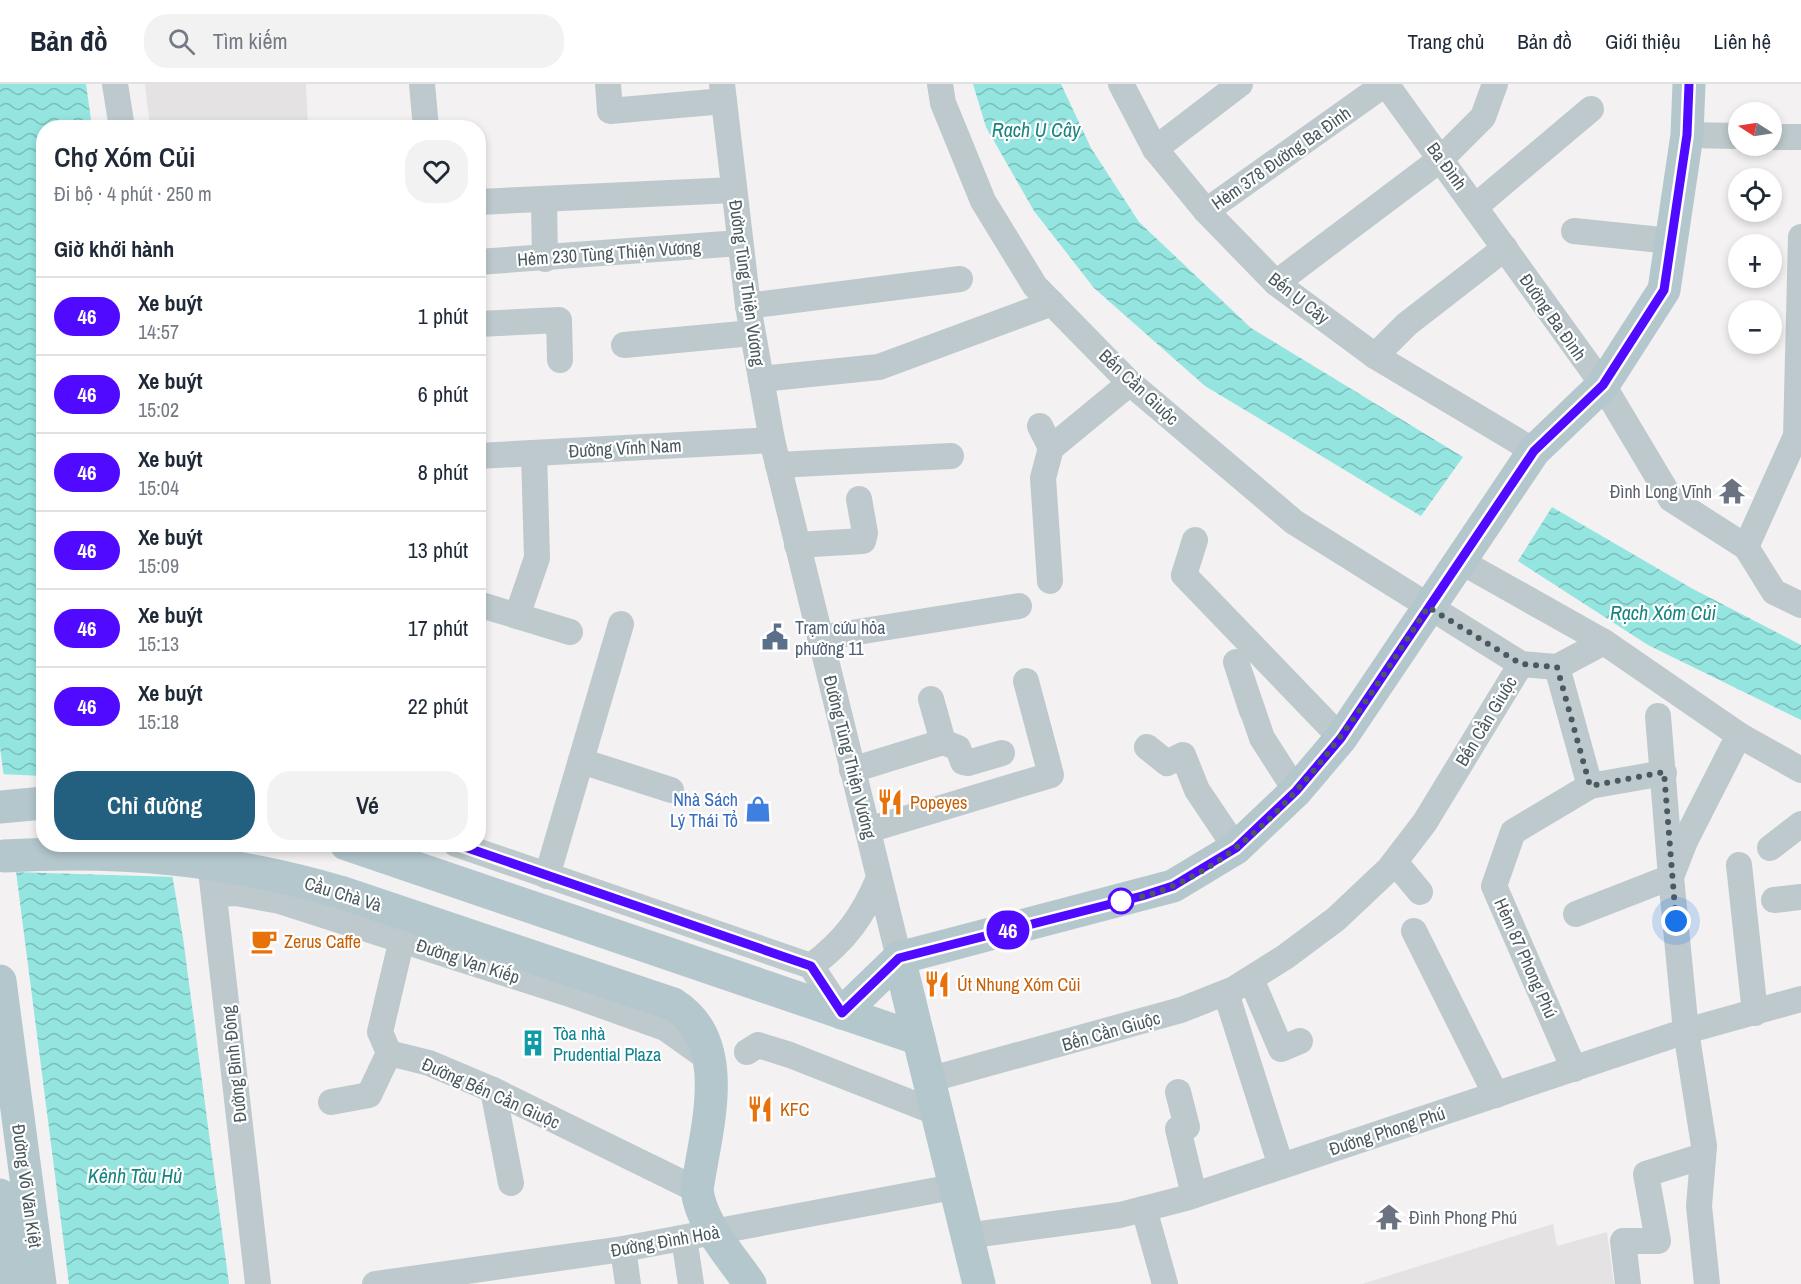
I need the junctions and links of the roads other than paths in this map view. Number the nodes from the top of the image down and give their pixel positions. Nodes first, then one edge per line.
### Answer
1 (116, 84) edge
2 (422, 84) edge
3 (608, 84) edge
4 (940, 84) edge
5 (1121, 84) edge
6 (1240, 84) edge
7 (1386, 84) edge
8 (1495, 84) edge
9 (1689, 84) edge
10 (723, 93) edge
11 (1407, 95) edge
12 (1591, 109) dead end
13 (121, 120) edge
14 (425, 120) edge
15 (1687, 135) junction
16 (1728, 136) edge
17 (1782, 137) edge
18 (1801, 137) edge
19 (1155, 149) junction
20 (1442, 158) junction
21 (734, 190) junction
22 (544, 200) junction
23 (486, 202) edge
24 (1476, 206) junction
25 (1206, 212) junction
26 (1574, 231) dead end
27 (1801, 237) edge
28 (1671, 241) junction
29 (740, 243) junction
30 (1505, 248) junction
31 (544, 259) junction
32 (486, 262) edge
33 (960, 279) dead end
34 (1276, 283) junction
35 (1052, 303) junction
36 (748, 306) junction
37 (486, 324) edge
38 (752, 333) junction
39 (624, 345) dead end
40 (1375, 356) junction
41 (560, 360) dead end
42 (760, 379) junction
43 (1130, 382) junction
44 (1603, 385) junction
45 (1799, 436) edge
46 (772, 440) junction
47 (1534, 451) junction
48 (534, 453) junction
49 (486, 456) edge
50 (951, 456) dead end
51 (778, 465) junction
52 (859, 499) dead end
53 (1195, 540) dead end
54 (797, 545) junction
55 (1746, 547) junction
56 (1466, 553) junction
57 (1050, 581) dead end
58 (1801, 605) edge
59 (486, 606) edge
60 (1019, 606) dead end
61 (1428, 607) junction
62 (517, 616) junction
63 (621, 624) dead end
64 (570, 632) dead end
65 (820, 638) junction
66 (1604, 642) junction
67 (1521, 664) junction
68 (1557, 667) junction
69 (1026, 681) dead end
70 (932, 699) dead end
71 (1252, 711) dead end
72 (1658, 716) dead end
73 (1740, 735) junction
74 (1341, 738) junction
75 (944, 742) junction
76 (1147, 747) dead end
77 (1002, 753) dead end
78 (581, 762) junction
79 (852, 770) junction
80 (1801, 770) edge
81 (1664, 772) junction
82 (1590, 786) junction
83 (671, 790) dead end
84 (1296, 791) junction
85 (36, 804) edge
86 (0, 807) edge
87 (1801, 824) edge
88 (868, 830) junction
89 (1236, 848) junction
90 (1770, 848) dead end
91 (209, 852) edge
92 (370, 852) edge
93 (479, 852) edge
94 (1, 858) edge
95 (1395, 862) junction
96 (1739, 865) dead end
97 (548, 876) junction
98 (1671, 876) junction
99 (879, 878) junction
100 (1420, 892) dead end
101 (215, 894) junction
102 (1801, 897) edge
103 (1774, 900) dead end
104 (1576, 914) dead end
105 (1414, 931) dead end
106 (402, 939) junction
107 (899, 958) junction
108 (811, 966) junction
109 (1251, 979) junction
110 (0, 981) edge
111 (1226, 993) junction
112 (1801, 999) edge
113 (842, 1013) junction
114 (1755, 1013) junction
115 (1686, 1031) junction
116 (919, 1039) junction
117 (1300, 1041) dead end
118 (747, 1052) dead end
119 (389, 1053) junction
120 (710, 1060) junction
121 (1574, 1069) junction
122 (928, 1080) junction
123 (494, 1090) junction
124 (1178, 1092) dead end
125 (1496, 1095) junction
126 (331, 1102) dead end
127 (935, 1112) junction
128 (1703, 1156) junction
129 (1281, 1166) junction
130 (511, 1183) dead end
131 (953, 1187) junction
132 (697, 1190) junction
133 (0, 1195) edge
134 (1194, 1195) junction
135 (1144, 1209) junction
136 (716, 1232) junction
137 (966, 1236) junction
138 (684, 1238) junction
139 (624, 1249) junction
140 (10, 1284) edge
141 (40, 1284) edge
142 (258, 1284) edge
143 (375, 1284) edge
144 (628, 1284) edge
145 (691, 1284) edge
146 (750, 1284) edge
147 (978, 1284) edge
148 (1165, 1284) edge
149 (1628, 1284) edge
150 (1707, 1284) edge

1 - 13 street
2 - 14 street
3 - 10 street
4 - 35 street, Bến Cần Giuộc
5 - 19 street, Bến Ụ Cây
6 - 19 street
7 - 11 street, Ba Đình
7 - 25 street, Hẻm 378 Đường Ba Đình
8 - 20 street
9 - 15 main road
10 - 21 street, Đường Tùng Thiện Vương
11 - 20 street, Ba Đình
12 - 24 street
15 - 16 street
15 - 28 main road
17 - 18 street
19 - 25 street, Bến Ụ Cây
20 - 24 street, Ba Đình
20 - 34 street
21 - 22 street
21 - 29 street, Đường Tùng Thiện Vương
22 - 23 street
22 - 31 street
24 - 30 street, Ba Đình
25 - 34 street, Bến Ụ Cây
26 - 28 street
27 - 45 street
28 - 44 main road
29 - 31 street, Hẻm 230 Tùng Thiện Vương
29 - 36 street, Đường Tùng Thiện Vương
30 - 40 street
30 - 44 street, Đường Ba Đình
31 - 32 street, Hẻm 230 Tùng Thiện Vương
33 - 36 street
34 - 40 street, Bến Ụ Cây
35 - 42 street
35 - 43 street, Bến Cần Giuộc
36 - 38 street, Đường Tùng Thiện Vương
37 - 41 street
38 - 39 street
38 - 42 street, Đường Tùng Thiện Vương
40 - 47 street, Bến Ụ Cây
42 - 46 street, Đường Tùng Thiện Vương
43 - 57 street
43 - 61 street, Bến Cần Giuộc
44 - 47 main road
44 - 55 street
45 - 55 street
46 - 48 street, Đường Vĩnh Nam
46 - 51 street, Đường Tùng Thiện Vương
47 - 56 main road
48 - 49 street, Đường Vĩnh Nam
48 - 62 street
50 - 51 street
51 - 54 street, Đường Tùng Thiện Vương
52 - 54 street
53 - 74 street
54 - 65 street, Đường Tùng Thiện Vương
55 - 58 street
56 - 61 main road
56 - 66 street
59 - 62 street
60 - 65 street
61 - 67 street, Bến Cần Giuộc
61 - 74 main road
62 - 64 street
63 - 78 street
65 - 79 street, Đường Tùng Thiện Vương
66 - 68 street
66 - 73 street
67 - 68 street
67 - 95 street, Bến Cần Giuộc
68 - 82 street
69 - 88 street
70 - 75 street
71 - 84 street
72 - 81 street
73 - 80 street
73 - 98 street
74 - 84 main road
75 - 77 street
75 - 79 street
76 - 89 street
78 - 83 street
78 - 97 street
79 - 88 street, Đường Tùng Thiện Vương
81 - 82 street, Hẻm 87 Phong Phú
81 - 98 street
82 - 121 street, Hẻm 87 Phong Phú
84 - 89 main road
85 - 86 main road
87 - 90 street
88 - 99 street, Đường Tùng Thiện Vương
89 - 107 main road
91 - 101 street, Đường Bình Đông
92 - 113 main road
93 - 97 street
94 - 120 main road, Cầu Chà Và, bridge
95 - 100 street
95 - 109 street, Bến Cần Giuộc
96 - 114 street
97 - 108 street
98 - 104 street
98 - 115 street
99 - 107 street, Đường Tùng Thiện Vương
99 - 108 street
101 - 106 street, Đường Vạn Kiếp
101 - 142 street, Đường Bình Đông
102 - 103 street
105 - 125 street
106 - 119 street
106 - 120 street, Đường Vạn Kiếp
107 - 113 main road
107 - 116 main road, Đường Tùng Thiện Vương
108 - 113 street
109 - 111 street, Bến Cần Giuộc
109 - 117 street
110 - 141 main road, Đường Võ Văn Kiệt
111 - 122 street, Bến Cần Giuộc
111 - 129 street
112 - 114 street, Đường Phong Phú
113 - 116 main road
114 - 115 street, Đường Phong Phú
115 - 121 street, Đường Phong Phú
115 - 128 street
116 - 122 main road, Đường Tùng Thiện Vương
118 - 127 street
119 - 123 street, Đường Bến Cần Giuộc
119 - 126 street
120 - 132 main road
121 - 125 street, Đường Phong Phú
122 - 127 main road, Đường Tùng Thiện Vương
123 - 130 street
123 - 132 street, Đường Bến Cần Giuộc
124 - 134 street
125 - 129 street, Đường Phong Phú
127 - 131 main road, Đường Tùng Thiện Vương
128 - 149 street
128 - 150 street
129 - 134 street, Đường Phong Phú
131 - 136 street, Đường Đình Hoà
131 - 137 main road, Đường Tùng Thiện Vương
132 - 136 main road
133 - 140 main road
134 - 135 street, Đường Phong Phú
135 - 137 street, Đường Phong Phú
135 - 148 street
136 - 138 street, Đường Đình Hoà
136 - 146 main road
137 - 147 main road, Đường Tùng Thiện Vương
138 - 139 street, Đường Đình Hoà
138 - 145 street
139 - 143 street, Đường Đình Hoà
139 - 144 street

